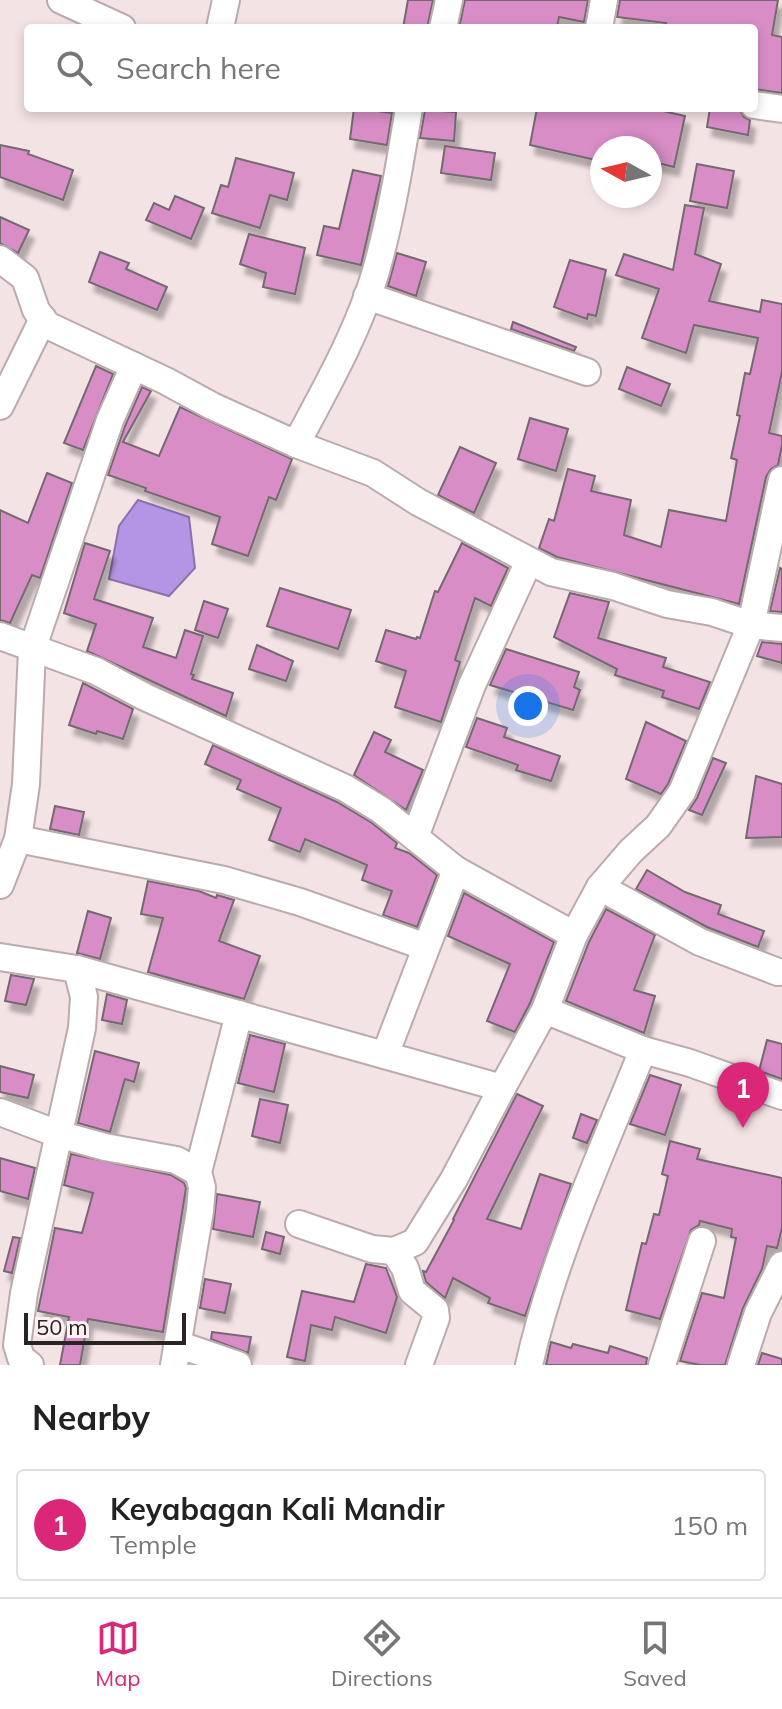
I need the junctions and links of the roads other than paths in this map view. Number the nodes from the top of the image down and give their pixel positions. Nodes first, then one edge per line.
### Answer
1 (61, 0) edge
2 (226, 0) edge
3 (449, 0) edge
4 (604, 0) edge
5 (113, 24) edge
6 (221, 24) edge
7 (444, 24) edge
8 (600, 24) edge
9 (758, 106) edge
10 (782, 109) edge
11 (408, 112) edge
12 (0, 259) edge
13 (367, 296) junction
14 (43, 319) junction
15 (134, 366) junction
16 (587, 372) dead end
17 (0, 406) edge
18 (296, 444) junction
19 (782, 480) edge
20 (529, 561) junction
21 (751, 625) junction
22 (782, 628) edge
23 (0, 636) edge
24 (32, 650) junction
25 (415, 837) junction
26 (18, 839) junction
27 (456, 870) junction
28 (2, 873) edge
29 (600, 887) junction
30 (574, 935) junction
31 (426, 947) junction
32 (0, 957) edge
33 (77, 969) junction
34 (778, 972) dead end
35 (545, 1010) junction
36 (239, 1014) junction
37 (643, 1050) junction
38 (385, 1055) junction
39 (502, 1088) junction
40 (782, 1096) edge
41 (0, 1112) edge
42 (58, 1134) junction
43 (198, 1172) junction
44 (299, 1224) dead end
45 (702, 1241) dead end
46 (394, 1251) junction
47 (782, 1265) edge
48 (175, 1355) edge
49 (30, 1365) edge
50 (238, 1365) edge
51 (419, 1365) edge
52 (529, 1365) edge
53 (662, 1365) edge
54 (741, 1365) edge

1 - 5 street
2 - 6 street
3 - 7 street
4 - 8 street
9 - 10 street
11 - 13 street
12 - 14 street
13 - 16 street
13 - 18 street
14 - 15 street
14 - 17 street
15 - 18 street
15 - 24 street
18 - 20 street
19 - 21 street
20 - 21 street
20 - 25 street
21 - 22 street
21 - 29 street
23 - 24 street
24 - 25 street
24 - 26 street
25 - 27 street
26 - 28 street
26 - 31 street
27 - 30 street
27 - 31 street
29 - 30 street
29 - 34 street
30 - 35 street
31 - 38 street
32 - 33 street
33 - 36 street
33 - 42 street
35 - 37 street
35 - 39 street
36 - 38 street
36 - 43 street
37 - 40 street
37 - 52 street
38 - 39 street
39 - 46 street
41 - 42 street
42 - 43 street
42 - 49 street
43 - 48 street
44 - 46 street
45 - 53 street
46 - 51 street
47 - 54 street
48 - 50 street

